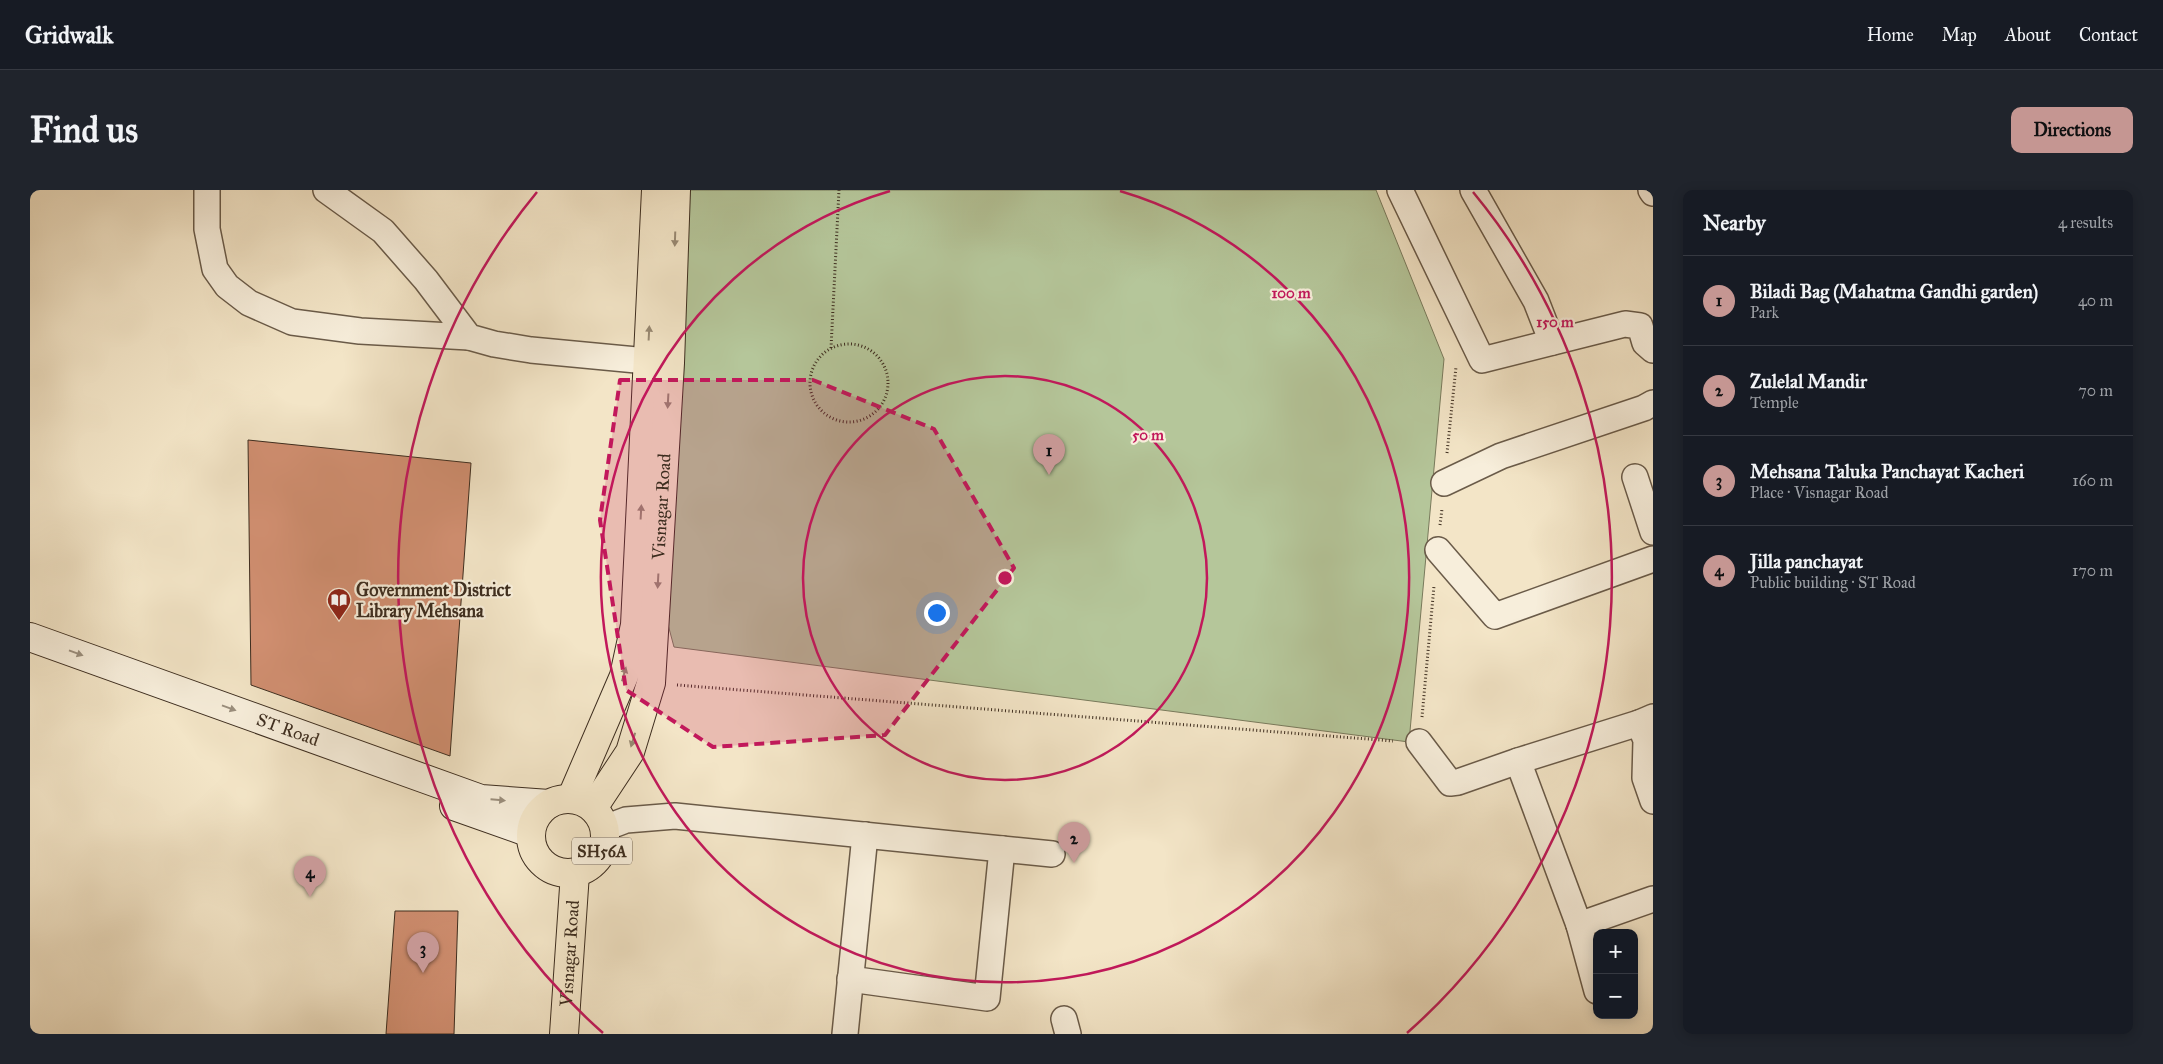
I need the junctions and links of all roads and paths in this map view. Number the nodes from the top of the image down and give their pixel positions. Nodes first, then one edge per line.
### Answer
1 (207, 190) edge
2 (326, 190) edge
3 (656, 190) edge
4 (676, 190) edge
5 (839, 190) edge
6 (1400, 190) edge
7 (1472, 190) edge
8 (469, 337) junction
9 (1552, 342) junction
10 (830, 348) junction
11 (1653, 350) edge
12 (1456, 360) dead end
13 (659, 362) junction
14 (1653, 403) edge
15 (1636, 477) dead end
16 (1444, 483) junction
17 (1653, 532) edge
18 (1438, 550) junction
19 (1653, 559) edge
20 (30, 637) edge
21 (30, 657) edge
22 (651, 683) junction
23 (1646, 720) edge
24 (1419, 742) junction
25 (1518, 761) junction
26 (1653, 799) edge
27 (579, 810) junction
28 (530, 833) junction
29 (865, 835) junction
30 (1002, 849) junction
31 (1052, 854) dead end
32 (576, 873) junction
33 (1653, 899) edge
34 (1579, 925) junction
35 (1593, 976) edge
36 (850, 979) junction
37 (564, 1034) edge
38 (845, 1034) edge

1 - 8 street
2 - 8 street
13 -> 3 main road
4 -> 13 main road, Visnagar Road
5 - 10 path
6 - 9 street
7 - 9 street
8 - 13 street
9 - 11 street
10 - 10 path
12 - 16 path
13 -> 22 main road, Visnagar Road
27 -> 13 main road
14 - 16 street
15 - 17 street
16 - 18 path
18 - 19 street
18 - 24 path
20 -> 27 main road, ST Road
21 - 28 main road, ST Road
22 - 24 path
22 -> 27 main road, Visnagar Road
23 - 25 street
23 - 26 street
24 - 25 street
25 - 34 street
27 - 28 main road
27 - 29 street
27 - 32 main road, SH56A
28 - 32 main road, SH56A
29 - 30 street
29 - 36 street
30 - 31 street
30 - 36 street
32 - 37 main road, Visnagar Road
33 - 34 street
34 - 35 street
36 - 38 street

